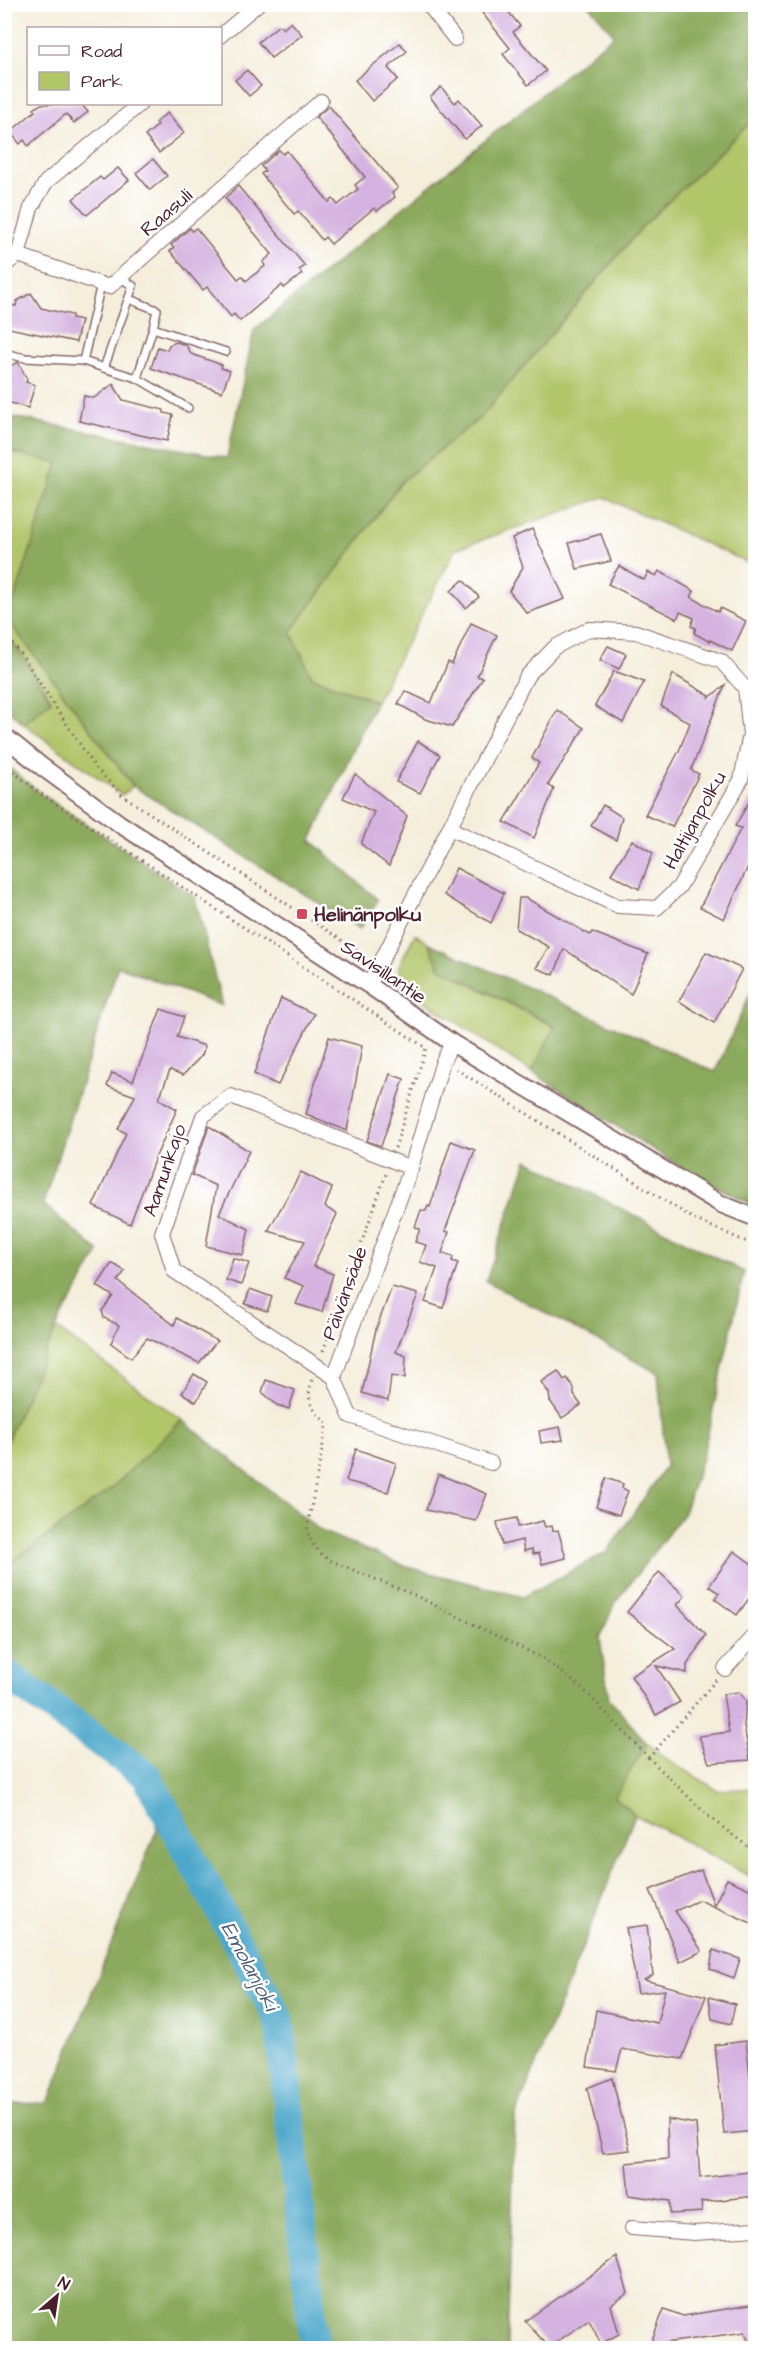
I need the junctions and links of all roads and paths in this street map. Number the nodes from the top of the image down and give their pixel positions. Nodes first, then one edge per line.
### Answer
1 (258, 4) edge
2 (428, 4) edge
3 (222, 34) edge
4 (456, 39) dead end
5 (321, 101) dead end
6 (139, 105) edge
7 (18, 255) junction
8 (4, 266) edge
9 (121, 278) junction
10 (101, 284) junction
11 (129, 299) junction
12 (153, 328) junction
13 (226, 352) dead end
14 (4, 353) edge
15 (83, 361) junction
16 (104, 368) junction
17 (137, 378) junction
18 (188, 408) dead end
19 (4, 634) edge
20 (4, 736) edge
21 (4, 764) edge
22 (449, 828) junction
23 (361, 953) dead end
24 (369, 985) junction
25 (452, 1043) junction
26 (426, 1048) junction
27 (444, 1061) junction
28 (391, 1160) junction
29 (411, 1168) junction
30 (756, 1218) edge
31 (756, 1246) edge
32 (317, 1366) junction
33 (334, 1377) junction
34 (491, 1463) dead end
35 (756, 1634) edge
36 (725, 1670) joint
37 (649, 1758) junction
38 (756, 1853) edge
39 (632, 2228) dead end
40 (756, 2229) edge

1 - 3 street
2 - 4 street
5 - 9 street, Raasuli
6 - 7 street
7 - 8 street
7 - 10 street
9 - 10 street, Raasuli
9 - 11 lane
10 - 15 lane
11 - 12 lane
11 - 16 lane
12 - 13 lane
12 - 17 lane
14 - 15 lane
15 - 16 lane
16 - 17 lane
17 - 18 lane
19 - 23 path
20 - 24 street, Savisillantie
21 - 26 path
22 - 22 street, Haltijanpolku
22 - 24 street, Haltijanpolku
24 - 25 street, Savisillantie
25 - 27 street, Päivänsäde
25 - 30 street, Savisillantie
26 - 27 path
26 - 28 path
27 - 29 street, Päivänsäde
27 - 31 path
28 - 29 street, Aamunkajo
28 - 32 path
28 - 32 street, Aamunkajo
29 - 33 street, Päivänsäde
32 - 33 street, Aamunkajo
32 - 37 path
33 - 34 street
35 - 36 street
36 - 37 path
37 - 38 path
39 - 40 street

